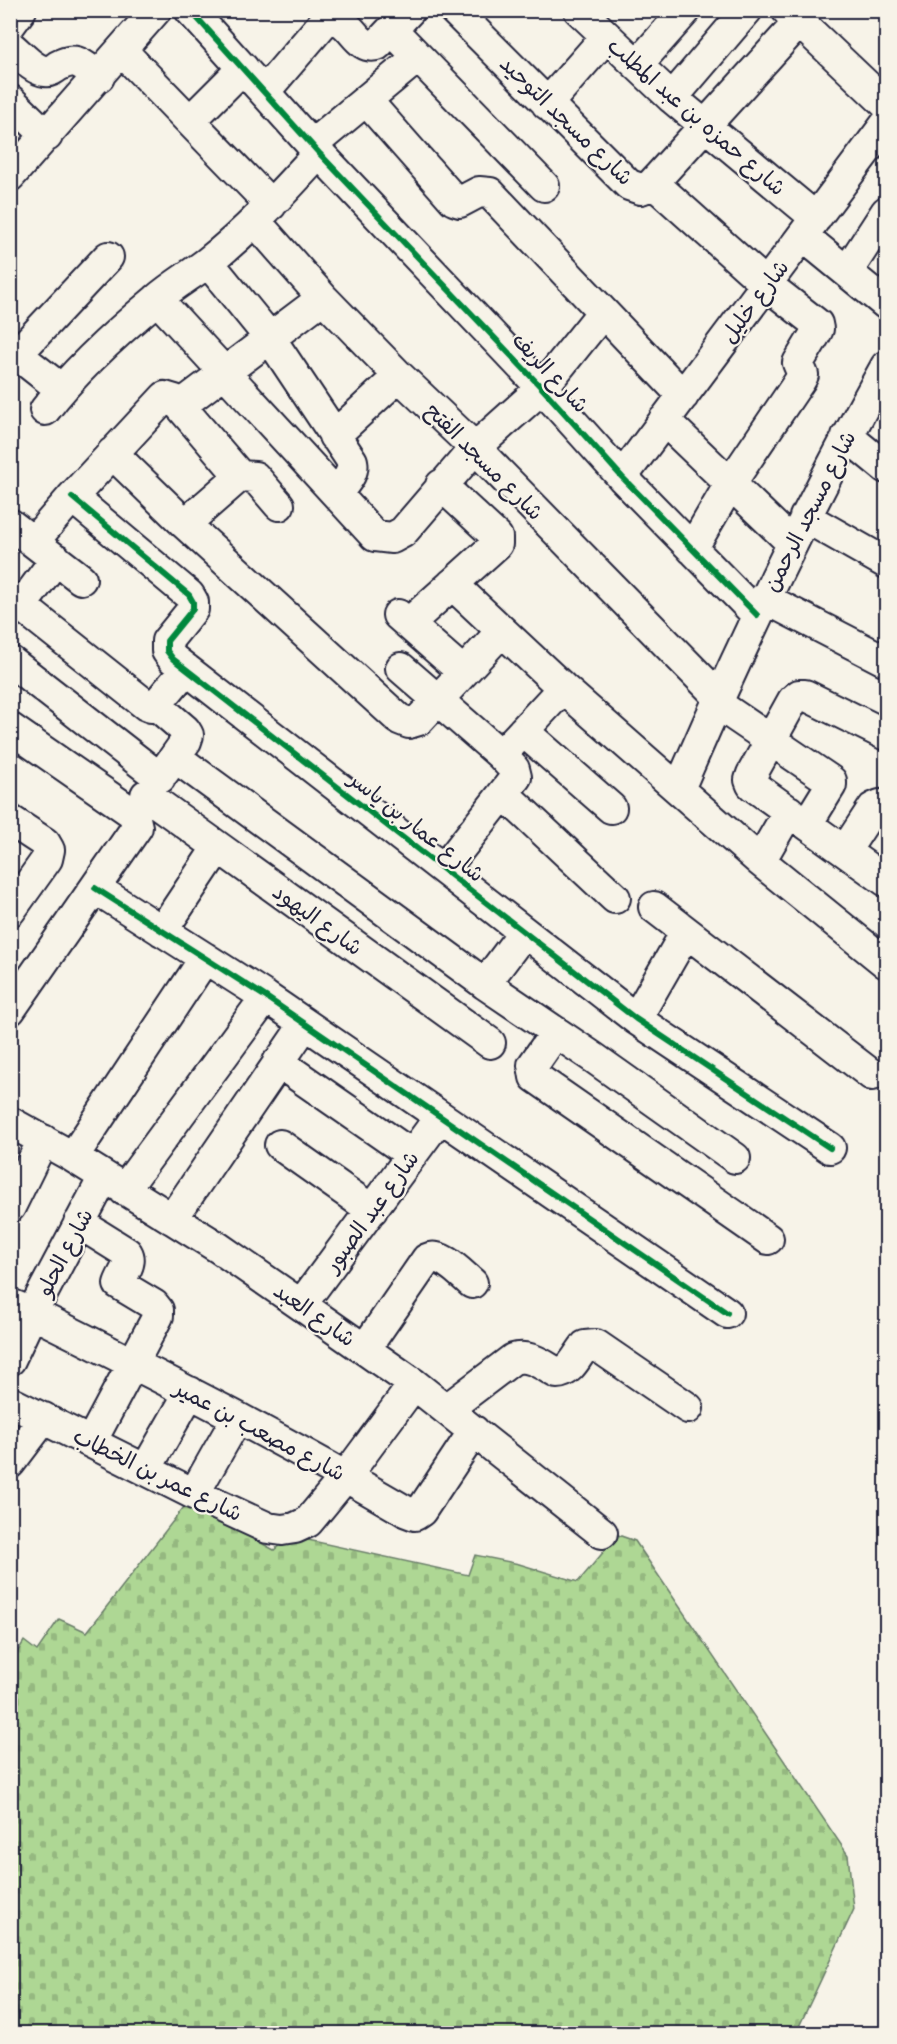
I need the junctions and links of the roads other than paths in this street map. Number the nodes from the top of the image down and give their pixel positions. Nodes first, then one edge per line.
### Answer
1 (21, 10) edge
2 (156, 10) edge
3 (454, 10) edge
4 (686, 10) edge
5 (747, 10) edge
6 (793, 16) edge
7 (208, 17) edge
8 (401, 20) edge
9 (598, 21) edge
10 (10, 25) edge
11 (10, 46) edge
12 (122, 51) junction
13 (418, 57) junction
14 (637, 65) junction
15 (38, 68) junction
16 (243, 68) junction
17 (99, 77) junction
18 (265, 91) junction
19 (672, 98) junction
20 (10, 99) edge
21 (366, 100) junction
22 (548, 104) junction
23 (886, 104) edge
24 (190, 121) junction
25 (886, 124) edge
26 (705, 126) junction
27 (47, 136) junction
28 (316, 149) junction
29 (10, 176) edge
30 (651, 185) junction
31 (544, 186) dead end
32 (886, 212) edge
33 (263, 213) junction
34 (810, 227) junction
35 (108, 257) dead end
36 (208, 262) junction
37 (847, 272) junction
38 (766, 285) junction
39 (323, 298) junction
40 (157, 299) junction
41 (886, 304) edge
42 (603, 312) junction
43 (270, 338) junction
44 (14, 351) edge
45 (886, 366) edge
46 (223, 372) junction
47 (399, 376) junction
48 (542, 388) junction
49 (682, 396) junction
50 (180, 406) junction
51 (664, 420) junction
52 (334, 436) junction
53 (847, 436) junction
54 (475, 448) junction
55 (112, 453) junction
56 (886, 468) edge
57 (240, 476) junction
58 (622, 477) junction
59 (730, 484) junction
60 (441, 485) junction
61 (337, 493) junction
62 (72, 497) junction
63 (279, 505) dead end
64 (185, 524) junction
65 (798, 530) junction
66 (34, 542) edge
67 (692, 549) junction
68 (886, 563) edge
69 (81, 579) dead end
70 (452, 584) junction
71 (16, 601) edge
72 (760, 607) junction
73 (502, 631) junction
74 (10, 661) edge
75 (886, 661) edge
76 (401, 668) dead end
77 (186, 669) junction
78 (463, 672) junction
79 (563, 688) junction
80 (438, 700) junction
81 (717, 700) junction
82 (156, 705) junction
83 (10, 728) edge
84 (524, 730) junction
85 (886, 735) edge
86 (771, 741) junction
87 (501, 755) junction
88 (154, 786) junction
89 (679, 789) junction
90 (504, 794) junction
91 (611, 808) dead end
92 (886, 809) edge
93 (798, 818) junction
94 (10, 820) edge
95 (218, 847) junction
96 (845, 851) junction
97 (760, 861) junction
98 (444, 869) junction
99 (886, 881) edge
100 (95, 888) junction
101 (615, 898) dead end
102 (654, 908) dead end
103 (10, 912) edge
104 (162, 931) junction
105 (686, 932) junction
106 (524, 933) junction
107 (205, 958) junction
108 (886, 963) edge
109 (485, 984) junction
110 (266, 997) junction
111 (10, 1010) edge
112 (636, 1019) junction
113 (305, 1024) junction
114 (556, 1032) junction
115 (490, 1043) dead end
116 (594, 1058) junction
117 (278, 1062) junction
118 (872, 1075) dead end
119 (567, 1099) junction
120 (440, 1117) junction
121 (10, 1122) edge
122 (43, 1140) junction
123 (280, 1145) dead end
124 (830, 1148) dead end
125 (412, 1155) junction
126 (73, 1157) junction
127 (735, 1158) dead end
128 (114, 1183) junction
129 (10, 1207) edge
130 (372, 1210) junction
131 (172, 1219) junction
132 (79, 1223) junction
133 (768, 1239) dead end
134 (472, 1283) dead end
135 (302, 1305) junction
136 (21, 1308) edge
137 (727, 1313) dead end
138 (365, 1349) junction
139 (10, 1360) edge
140 (133, 1363) junction
141 (414, 1384) junction
142 (190, 1392) junction
143 (10, 1402) edge
144 (688, 1408) dead end
145 (447, 1409) junction
146 (44, 1418) junction
147 (237, 1418) junction
148 (474, 1431) junction
149 (91, 1442) junction
150 (10, 1463) edge
151 (146, 1469) junction
152 (346, 1476) junction
153 (194, 1494) junction
154 (602, 1533) dead end

1 - 10 street
2 - 12 street
3 - 22 street, شارع مسجد التوحيد
4 - 14 street
5 - 19 street
6 - 23 street
6 - 26 street
7 - 16 street, شارع الريف
8 - 13 street
8 - 18 street
9 - 14 street, شارع حمزه بن عبد المطلب
9 - 22 street
11 - 15 street
12 - 17 street
12 - 24 street, شارع مسجد الفتح
13 - 21 street
13 - 31 street
14 - 19 street, شارع حمزه بن عبد المطلب
15 - 17 street
15 - 20 street
16 - 18 street, شارع الريف
16 - 24 street
17 - 27 street
18 - 28 street, شارع الريف
19 - 26 street, شارع حمزه بن عبد المطلب
20 - 27 street
21 - 28 street
21 - 42 street
22 - 30 street, شارع مسجد التوحيد
24 - 33 street, شارع مسجد الفتح
25 - 34 street, شارع خليل
26 - 30 street
26 - 34 street, شارع حمزه بن عبد المطلب
27 - 29 street
28 - 33 street
28 - 48 street, شارع الريف
30 - 38 street, شارع مسجد التوحيد
32 - 37 street
33 - 36 street
33 - 39 street, شارع مسجد الفتح
34 - 37 street, شارع حمزه بن عبد المطلب
34 - 38 street, شارع خليل
35 - 44 street
36 - 40 street
36 - 43 street
37 - 41 street, شارع حمزه بن عبد المطلب
38 - 49 street, شارع خليل
38 - 59 street, شارع مسجد التوحيد
39 - 43 street
39 - 47 street, شارع مسجد الفتح
40 - 44 street
40 - 46 street
42 - 48 street
42 - 49 street
43 - 46 street
43 - 52 street
45 - 53 street, شارع مسجد الرحمن
46 - 50 street
46 - 61 street
47 - 52 street
47 - 54 street, شارع مسجد الفتح
48 - 54 street
48 - 58 street, شارع الريف
49 - 51 street, شارع خليل
50 - 55 street
50 - 57 street
51 - 58 street, شارع خليل
51 - 59 street
52 - 61 street
53 - 56 street
53 - 65 street, شارع مسجد الرحمن
54 - 60 street
54 - 81 street, شارع مسجد الفتح
55 - 62 street
55 - 64 street
57 - 63 street
57 - 64 street
58 - 67 street, شارع الريف
59 - 65 street
59 - 67 street
60 - 61 street
60 - 70 street
62 - 66 street
62 - 77 street, شارع عمار بن ياسر
64 - 80 street
65 - 68 street
65 - 72 street, شارع مسجد الرحمن
66 - 69 street
66 - 71 street
67 - 72 street, شارع الريف
70 - 73 street
70 - 78 street
71 - 82 street
72 - 75 street, شارع الريف
72 - 81 street, شارع مسجد الرحمن
73 - 78 street
73 - 79 street
74 - 88 street
76 - 80 street
77 - 82 street
77 - 98 street, شارع عمار بن ياسر
78 - 80 street
79 - 84 street
79 - 89 street
80 - 87 street
81 - 86 street, شارع مسجد الفتح
81 - 89 street, شارع مسجد الرحمن
82 - 88 street
83 - 88 street
84 - 87 street
84 - 91 street
85 - 86 street
86 - 93 street
86 - 93 street, شارع مسجد الفتح
87 - 90 street
88 - 95 street, شارع اليهود
88 - 100 street
88 - 109 street
89 - 97 street
90 - 98 street
90 - 101 street
92 - 96 street
93 - 96 street
93 - 97 street
94 - 103 street
95 - 104 street
95 - 115 street, شارع اليهود
96 - 99 street
97 - 108 street
98 - 106 street, شارع عمار بن ياسر
100 - 104 street
100 - 111 street
102 - 105 street
104 - 107 street
105 - 112 street
105 - 118 street
106 - 109 street
106 - 112 street, شارع عمار بن ياسر
107 - 110 street
107 - 126 street
109 - 114 street
110 - 113 street
110 - 128 street, شارع الحلو
112 - 124 street, شارع عمار بن ياسر
113 - 117 street
113 - 120 street
114 - 116 street
114 - 119 street
116 - 119 street
116 - 127 street
117 - 125 street
117 - 131 street
119 - 133 street
120 - 125 street, شارع عبد الصبور
120 - 137 street
121 - 122 street, شارع العبد
122 - 126 street, شارع العبد
122 - 129 street
123 - 130 street
125 - 130 street, شارع عبد الصبور
126 - 128 street, شارع العبد
128 - 131 street, شارع العبد
128 - 132 street, شارع الحلو
130 - 135 street, شارع عبد الصبور
131 - 135 street, شارع العبد
132 - 136 street, شارع الحلو
132 - 140 street
134 - 138 street
135 - 138 street, شارع العبد
136 - 139 street, شارع الحلو
136 - 140 street, شارع مصعب بن عمير
138 - 141 street, شارع العبد
140 - 142 street, شارع مصعب بن عمير
140 - 149 street
141 - 145 street, شارع العبد
141 - 152 street
142 - 147 street, شارع مصعب بن عمير
142 - 151 street
143 - 146 street, شارع عمر بن الخطاب
144 - 145 street
145 - 148 street, شارع العبد
146 - 149 street, شارع عمر بن الخطاب
146 - 150 street
147 - 152 street, شارع مصعب بن عمير
147 - 153 street
148 - 152 street, شارع مصعب بن عمير
148 - 154 street, شارع العبد
149 - 151 street, شارع عمر بن الخطاب
151 - 153 street, شارع عمر بن الخطاب
152 - 153 street, شارع عمر بن الخطاب

